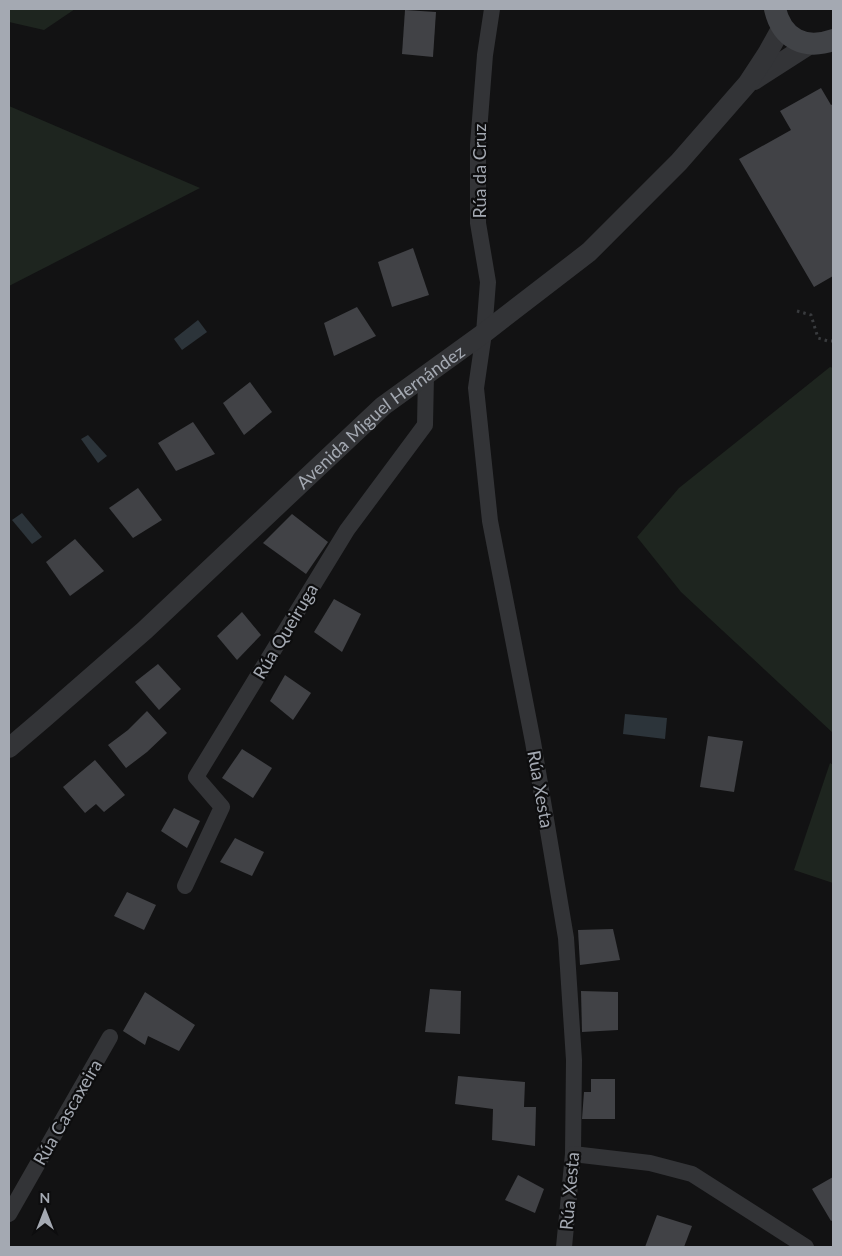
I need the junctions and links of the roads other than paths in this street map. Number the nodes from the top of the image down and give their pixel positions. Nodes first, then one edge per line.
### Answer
1 (492, 9) edge
2 (774, 16) edge
3 (833, 40) edge
4 (810, 44) junction
5 (748, 84) junction
6 (484, 333) junction
7 (426, 375) junction
8 (9, 748) edge
9 (186, 886) dead end
10 (110, 1037) dead end
11 (573, 1154) junction
12 (9, 1214) edge
13 (564, 1247) edge
14 (806, 1247) edge

1 - 6 street, Rúa da Cruz
2 - 4 main road
2 - 5 street
3 - 4 main road
4 - 5 street
5 - 6 street, Avenida Miguel Hernández
6 - 7 street, Avenida Miguel Hernández
6 - 11 street, Rúa Xesta
7 - 8 street, Avenida Miguel Hernández
7 - 9 street, Rúa Queiruga
10 - 12 street, Rúa Cascaxeira
11 - 13 street, Rúa Xesta
11 - 14 street

